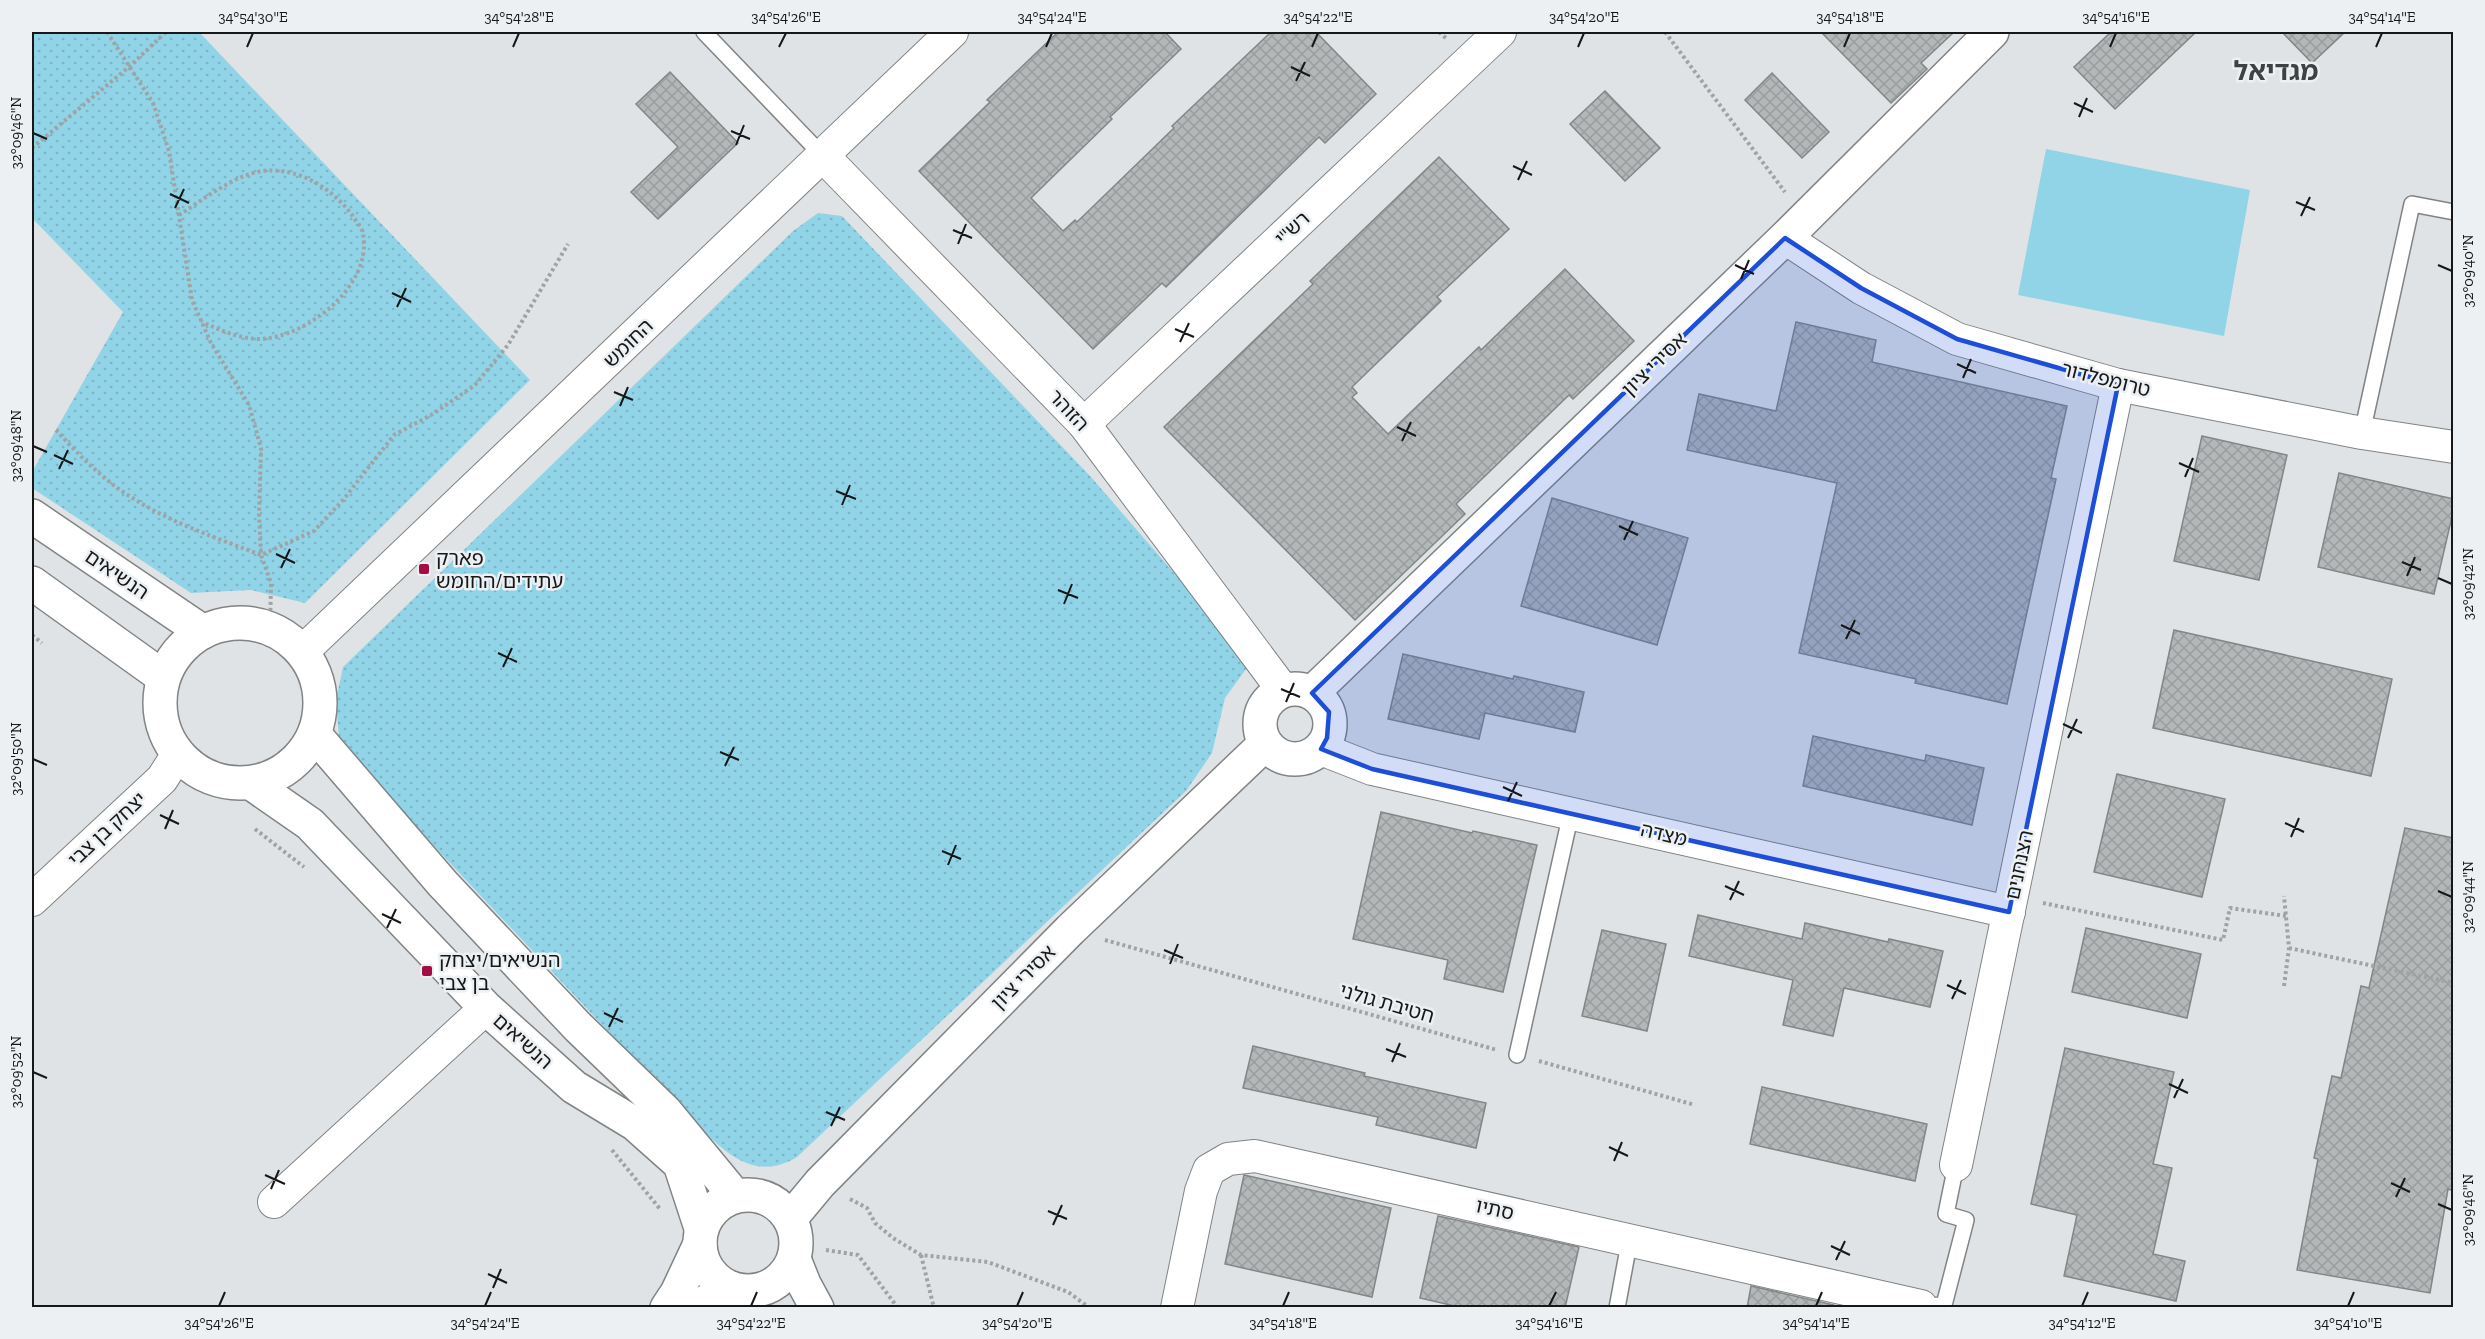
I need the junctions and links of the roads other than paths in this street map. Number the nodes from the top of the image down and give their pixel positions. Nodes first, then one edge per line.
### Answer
1 (704, 32) edge
2 (952, 32) edge
3 (1500, 32) edge
4 (1992, 32) edge
5 (823, 156) junction
6 (2454, 212) edge
7 (1795, 228) junction
8 (2118, 385) junction
9 (1084, 424) junction
10 (2362, 433) junction
11 (2454, 447) edge
12 (32, 516) edge
13 (32, 583) edge
14 (203, 632) junction
15 (302, 652) junction
16 (164, 677) junction
17 (1298, 691) junction
18 (315, 735) junction
19 (1265, 744) junction
20 (1321, 749) junction
21 (178, 754) junction
22 (251, 783) junction
23 (1571, 813) junction
24 (32, 900) edge
25 (2010, 904) junction
26 (486, 1008) junction
27 (1517, 1055) road end
28 (1956, 1165) joint
29 (735, 1196) junction
30 (274, 1202) dead end
31 (700, 1236) junction
32 (1630, 1238) junction
33 (793, 1241) junction
34 (745, 1295) edge
35 (1921, 1307) edge
36 (667, 1308) edge
37 (695, 1308) edge
38 (817, 1308) edge
39 (1177, 1308) edge
40 (1617, 1308) edge

1 - 5 lane
2 - 5 street, החומש
3 - 9 street, רש"י
4 - 7 street, אסירי ציון
5 - 9 street, הזוהר
5 - 15 street, החומש
6 - 10 lane
7 - 8 street, טרומפלדור
7 - 17 street, אסירי ציון
8 - 10 street, טרומפלדור
8 - 25 street, הצנחנים
9 - 17 street, הזוהר
10 - 11 street, טרומפלדור
12 - 14 street, הנשיאים
13 - 16 street
14 - 15 street
14 - 16 street
15 - 18 street
16 - 21 street
17 - 19 street
17 - 20 street
18 - 22 street
18 - 29 street
19 - 20 street
19 - 33 street, אסירי ציון
20 - 23 street, מצדה
21 - 22 street
21 - 24 street, יצחק בן צבי
22 - 26 street, הנשיאים
23 - 25 street, מצדה
23 - 27 lane
25 - 28 street, הצנחנים
26 - 30 street
26 - 31 street, הנשיאים
28 - 35 lane, הצנחנים
29 - 31 street
29 - 33 street
31 - 34 street
31 - 36 street
32 - 35 street, סתיו
32 - 39 street, סתיו
32 - 40 lane
33 - 34 street
33 - 38 street
34 - 37 street

